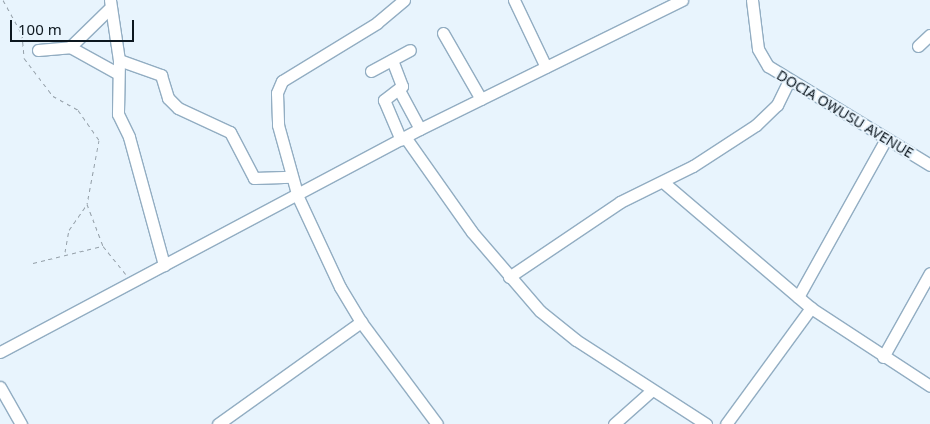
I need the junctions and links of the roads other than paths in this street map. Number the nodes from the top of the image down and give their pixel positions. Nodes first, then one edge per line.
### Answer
1 (404, 0) edge
2 (514, 0) edge
3 (682, 0) edge
4 (752, 0) edge
5 (109, 4) edge
6 (444, 33) dead end
7 (930, 35) edge
8 (918, 46) dead end
9 (70, 47) junction
10 (38, 50) dead end
11 (410, 50) dead end
12 (119, 60) junction
13 (392, 60) junction
14 (546, 66) junction
15 (371, 71) dead end
16 (116, 73) junction
17 (788, 82) junction
18 (399, 90) junction
19 (481, 99) junction
20 (408, 105) junction
21 (392, 115) junction
22 (420, 129) junction
23 (403, 139) junction
24 (886, 139) junction
25 (930, 165) edge
26 (291, 177) junction
27 (663, 182) junction
28 (298, 197) junction
29 (164, 265) junction
30 (930, 273) edge
31 (509, 277) junction
32 (798, 297) junction
33 (810, 308) junction
34 (361, 322) junction
35 (0, 352) edge
36 (883, 357) junction
37 (930, 386) edge
38 (0, 387) edge
39 (651, 391) junction
40 (21, 424) edge
41 (218, 424) edge
42 (437, 424) edge
43 (614, 424) edge
44 (706, 424) edge
45 (726, 424) edge

1 - 26 street
2 - 14 street
3 - 14 street
4 - 17 street, DOCIA OWUSU AVENUE
5 - 9 street
5 - 12 street
6 - 19 street
7 - 8 street
9 - 10 street
9 - 16 street
11 - 13 street
12 - 16 street
12 - 26 street
13 - 15 street
13 - 18 street
14 - 19 street
16 - 29 street
17 - 24 street, DOCIA OWUSU AVENUE
17 - 27 street
18 - 20 street
18 - 21 street
19 - 22 street
20 - 21 street
20 - 22 street
21 - 23 street
22 - 23 street
23 - 28 street
23 - 31 street
24 - 25 street, DOCIA OWUSU AVENUE
24 - 32 street
26 - 28 street
27 - 31 street
27 - 32 street
28 - 29 street
28 - 34 street
29 - 35 street
30 - 36 street
31 - 39 street
32 - 33 street
33 - 36 street
33 - 45 street
34 - 41 street
34 - 42 street
36 - 37 street
38 - 40 street
39 - 43 street
39 - 44 street

